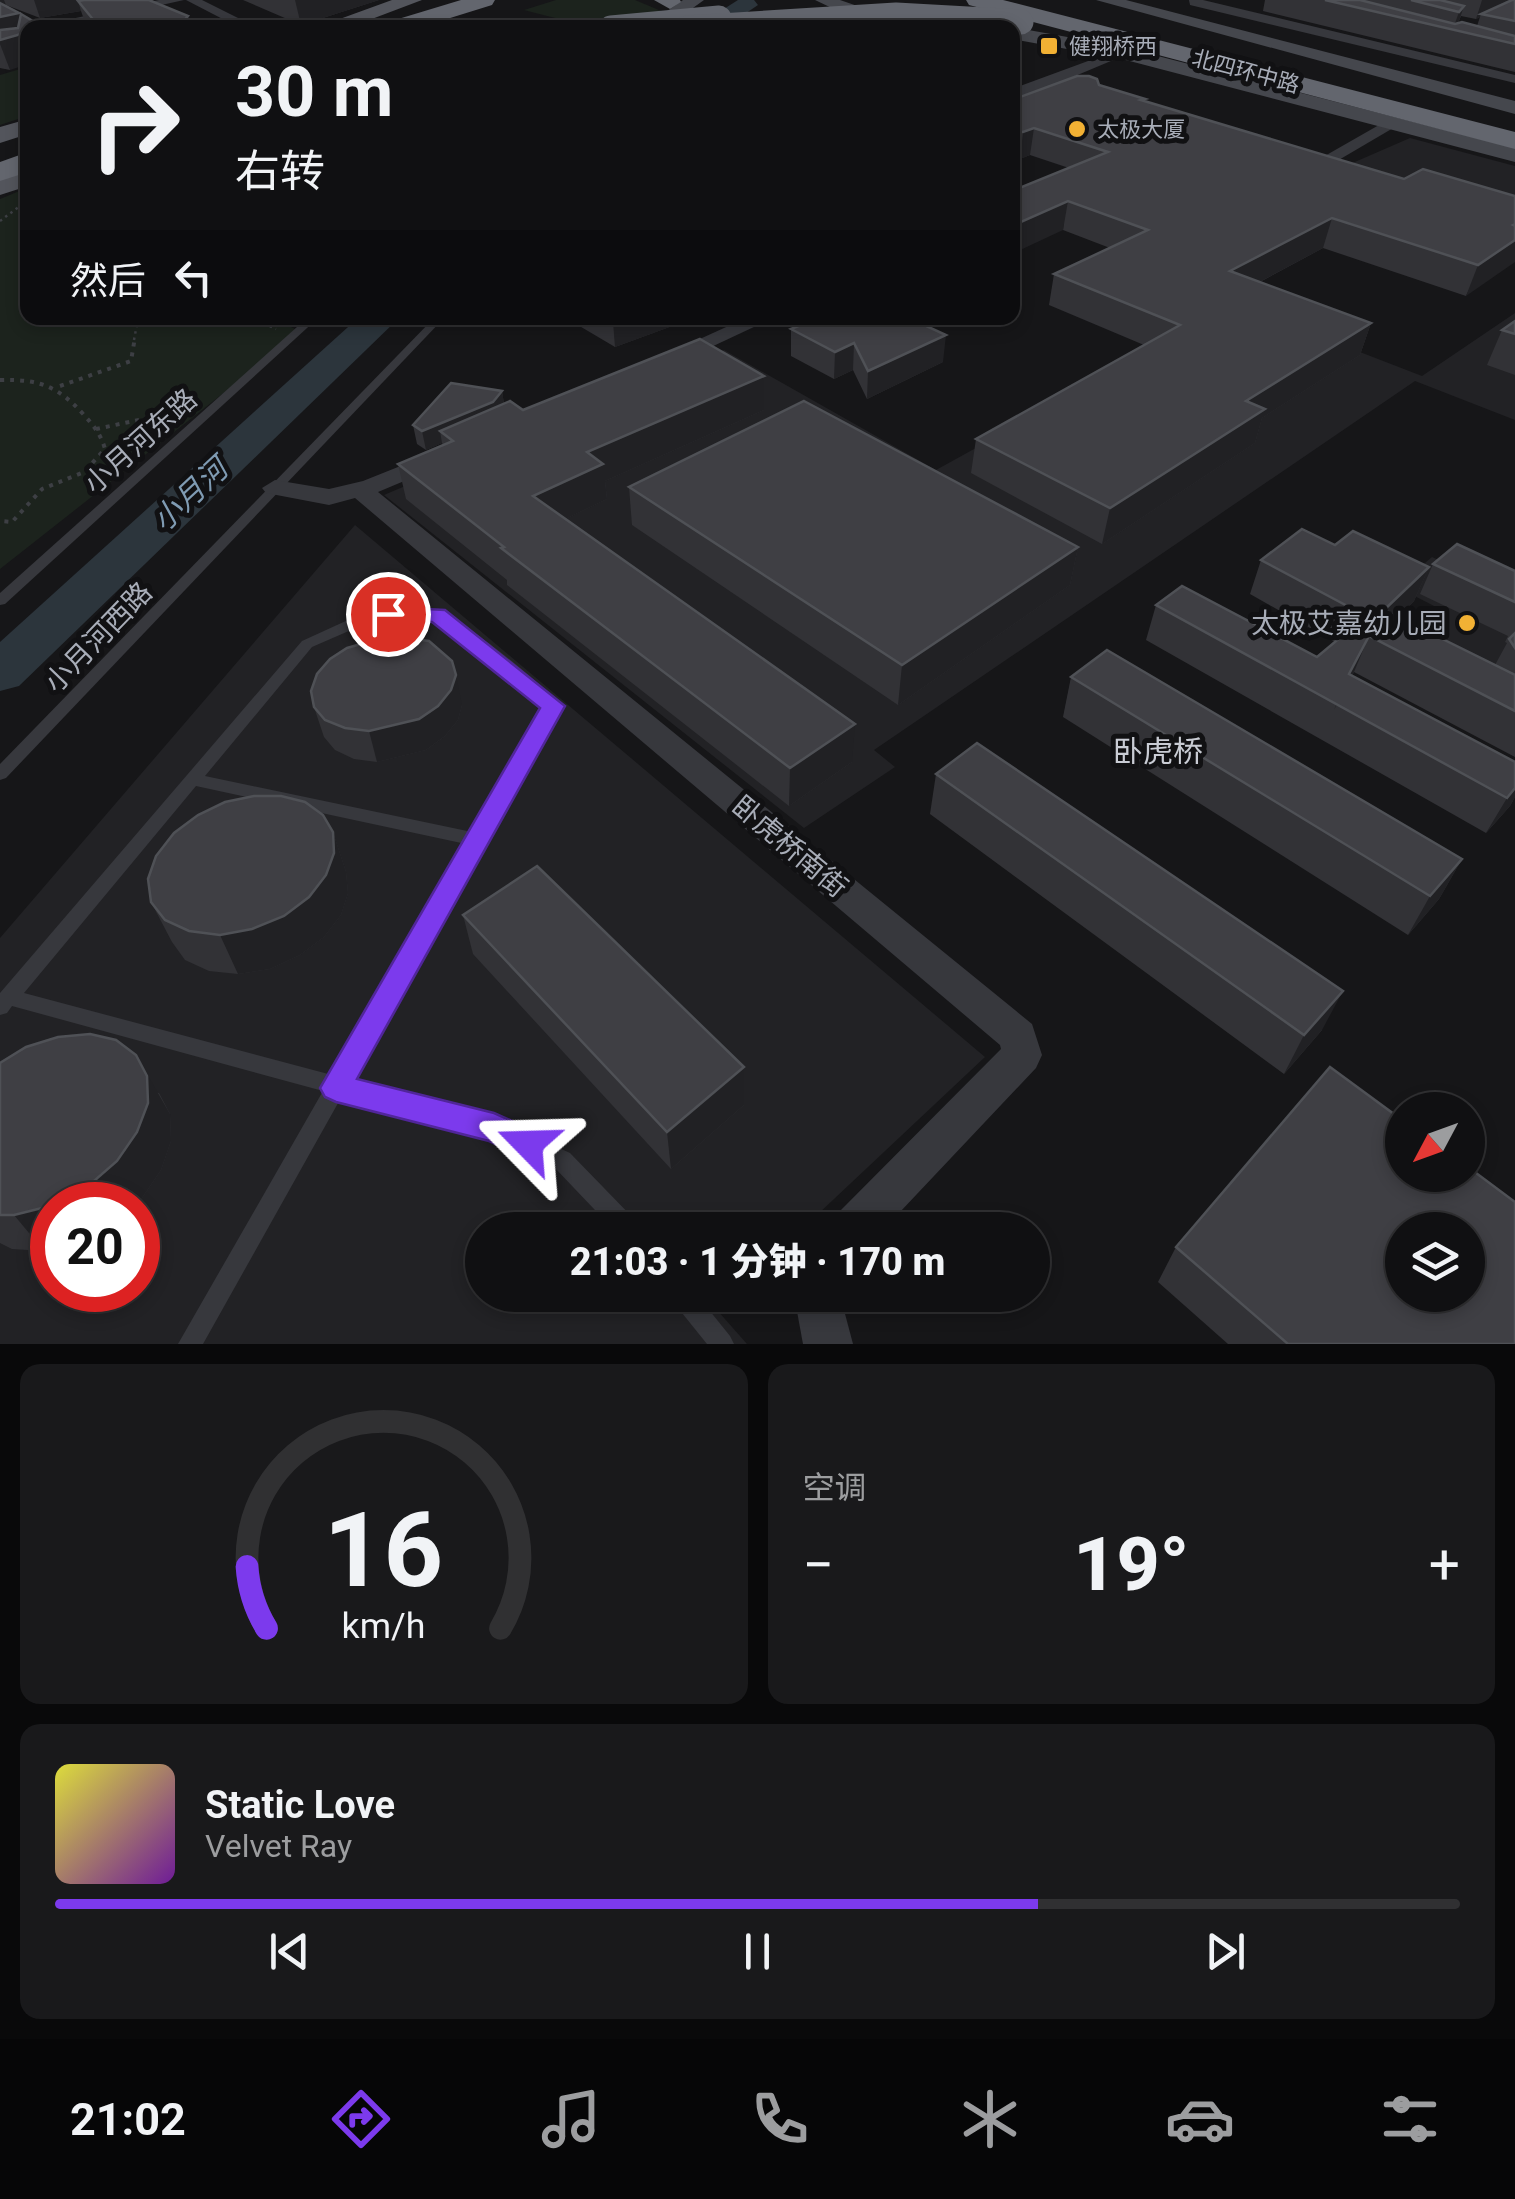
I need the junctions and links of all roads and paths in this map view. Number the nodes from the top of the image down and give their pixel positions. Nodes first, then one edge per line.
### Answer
1 (178, 0) edge
2 (192, 0) edge
3 (412, 0) edge
4 (434, 0) edge
5 (695, 0) edge
6 (978, 0) edge
7 (1198, 0) edge
8 (668, 1) edge
9 (804, 1) edge
10 (149, 2) edge
11 (484, 2) edge
12 (827, 2) edge
13 (1098, 2) edge
14 (897, 11) edge
15 (1023, 18) edge
16 (72, 20) edge
17 (168, 20) edge
18 (235, 20) edge
19 (350, 20) edge
20 (374, 20) edge
21 (422, 20) edge
22 (449, 20) edge
23 (664, 20) edge
24 (746, 20) edge
25 (804, 20) edge
26 (940, 20) edge
27 (1448, 52) edge
28 (1123, 53) junction
29 (1433, 59) junction
30 (1384, 74) joint
31 (1515, 79) edge
32 (1020, 94) edge
33 (1513, 120) edge
34 (1392, 124) junction
35 (1515, 155) edge
36 (1349, 163) edge
37 (137, 325) edge
38 (267, 325) edge
39 (305, 325) edge
40 (432, 325) edge
41 (746, 325) edge
42 (264, 342) dead end
43 (655, 364) edge
44 (0, 380) edge
45 (60, 386) junction
46 (212, 387) dead end
47 (96, 430) junction
48 (457, 450) edge
49 (276, 488) junction
50 (359, 489) junction
51 (0, 522) edge
52 (0, 601) edge
53 (0, 774) edge
54 (192, 779) junction
55 (477, 840) junction
56 (4, 1002) edge
57 (336, 1088) junction
58 (612, 1212) edge
59 (870, 1212) edge
60 (696, 1312) edge
61 (820, 1312) edge
62 (190, 1344) edge
63 (722, 1344) edge
64 (829, 1344) edge

1 - 10 street
2 - 18 street
3 - 19 main road
4 - 20 highway
5 - 23 street
6 - 33 highway, 北四环中路
7 - 29 street
8 - 9 highway
9 - 12 street
10 - 16 street
10 - 17 street
11 - 21 highway
11 - 22 highway
12 - 14 street
13 - 30 street, 北四环中路
13 - 33 highway
14 - 24 highway, bridge
14 - 26 street
15 - 25 highway, bridge
15 - 28 street, 北四环中路
15 - 33 highway
27 - 29 street
28 - 32 street
28 - 34 street, 北四环中路
29 - 31 street
30 - 33 highway
34 - 35 street, 北四环中路
34 - 36 street
37 - 45 path
38 - 42 path
39 - 52 lane, 小月河东路
40 - 49 lane, 小月河西路
41 - 43 street
44 - 45 path
45 - 47 path
46 - 47 path
47 - 51 path
48 - 50 street
49 - 50 street
49 - 53 lane, 小月河西路
50 - 59 street, 卧虎桥南街
54 - 55 lane
54 - 55 lane
54 - 56 lane
55 - 57 lane
56 - 57 lane
57 - 58 lane
57 - 62 lane
60 - 63 lane
61 - 64 street

